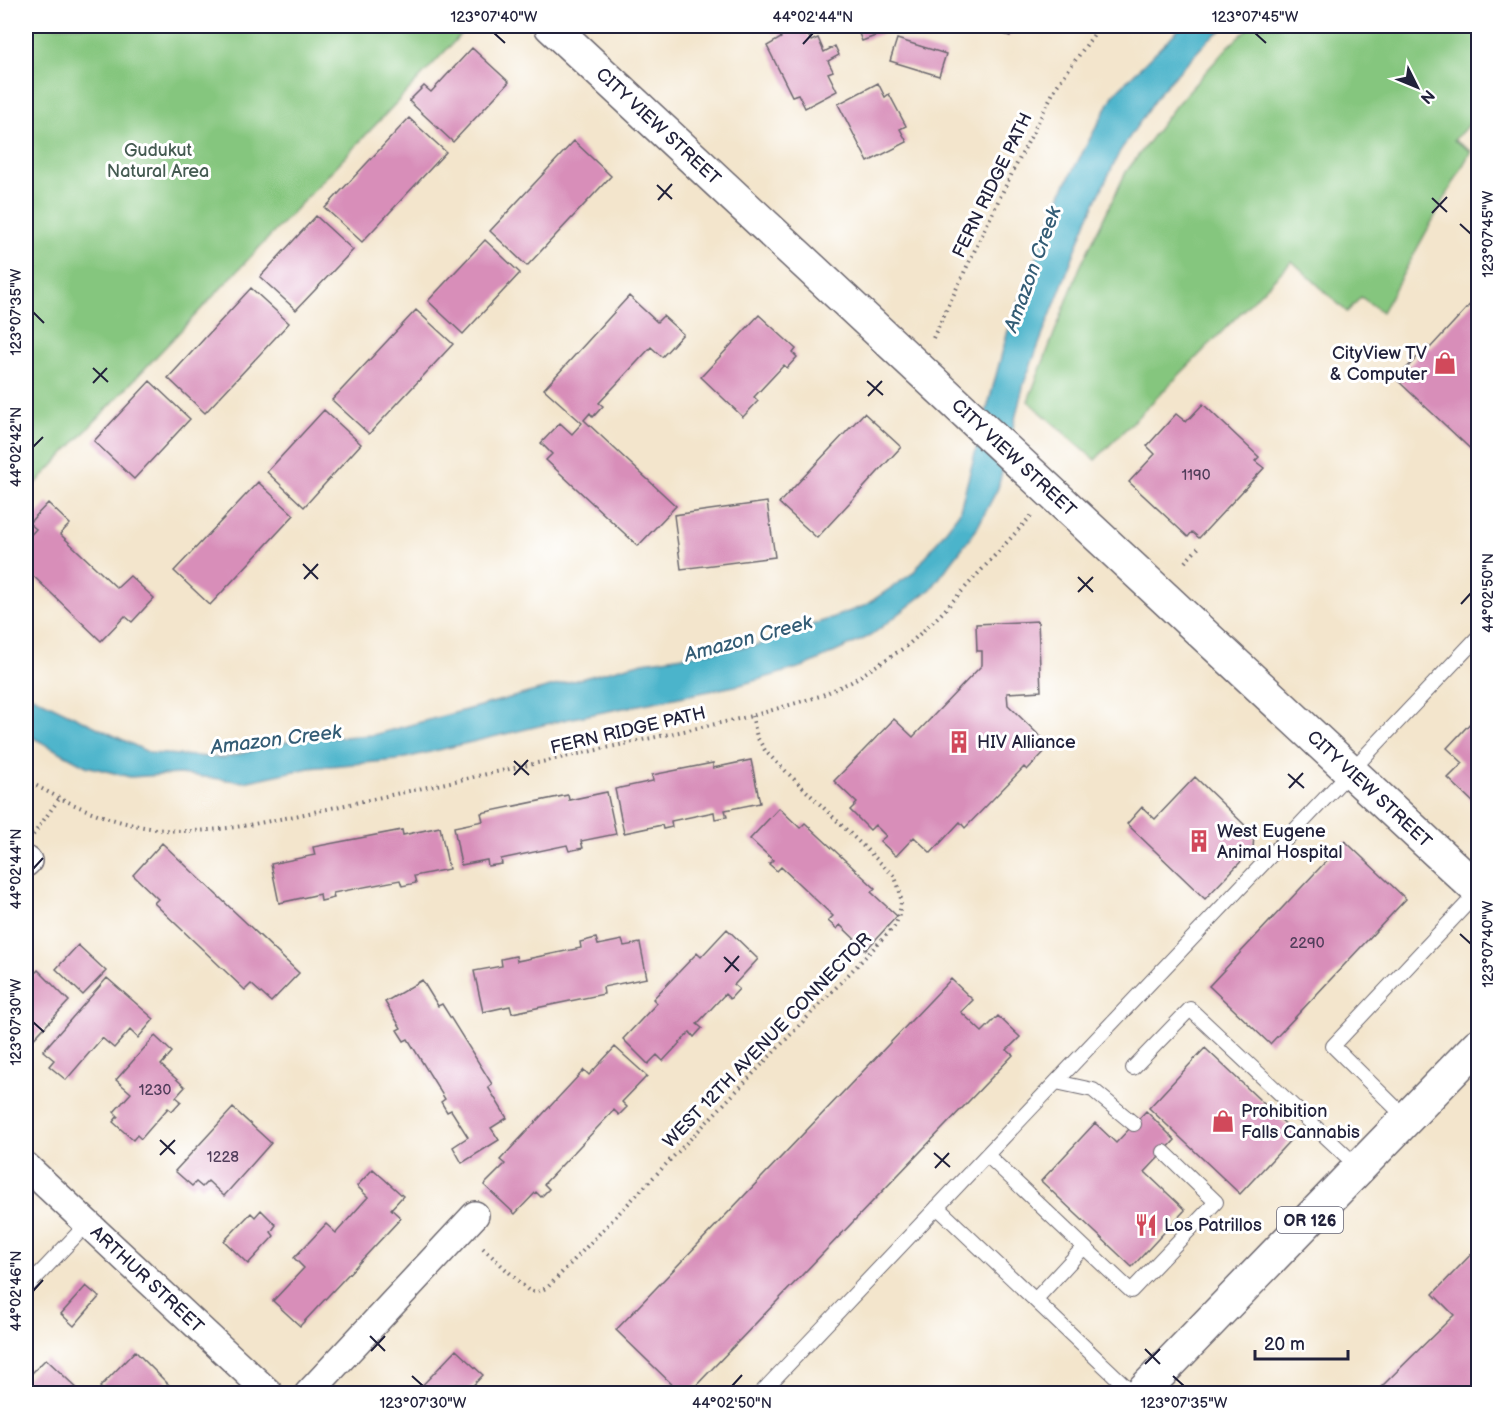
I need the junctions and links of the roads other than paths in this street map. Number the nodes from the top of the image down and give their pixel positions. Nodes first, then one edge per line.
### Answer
1 (551, 26) edge
2 (1479, 637) edge
3 (1351, 771) junction
4 (1479, 891) edge
5 (1479, 1045) edge
6 (1133, 1068) dead end
7 (1056, 1082) junction
8 (1407, 1119) junction
9 (1134, 1124) dead end
10 (1164, 1152) dead end
11 (987, 1155) junction
12 (26, 1166) edge
13 (1359, 1168) junction
14 (938, 1207) junction
15 (469, 1222) road end
16 (87, 1224) junction
17 (1084, 1247) junction
18 (26, 1288) edge
19 (1035, 1300) junction
20 (270, 1394) edge
21 (308, 1394) edge
22 (760, 1394) edge
23 (1134, 1394) edge
24 (1140, 1394) edge

1 - 3 street, CITY VIEW STREET
2 - 3 lane
3 - 4 street, CITY VIEW STREET
3 - 7 lane
4 - 8 lane
5 - 8 street, OR 126
6 - 13 lane
7 - 9 lane
7 - 11 lane
8 - 13 street, OR 126
10 - 17 lane
11 - 14 lane
11 - 17 lane
12 - 16 street, ARTHUR STREET
13 - 24 street, OR 126
14 - 19 lane
14 - 22 lane
15 - 21 street
16 - 18 lane
16 - 20 street, ARTHUR STREET
17 - 19 lane
19 - 23 lane

